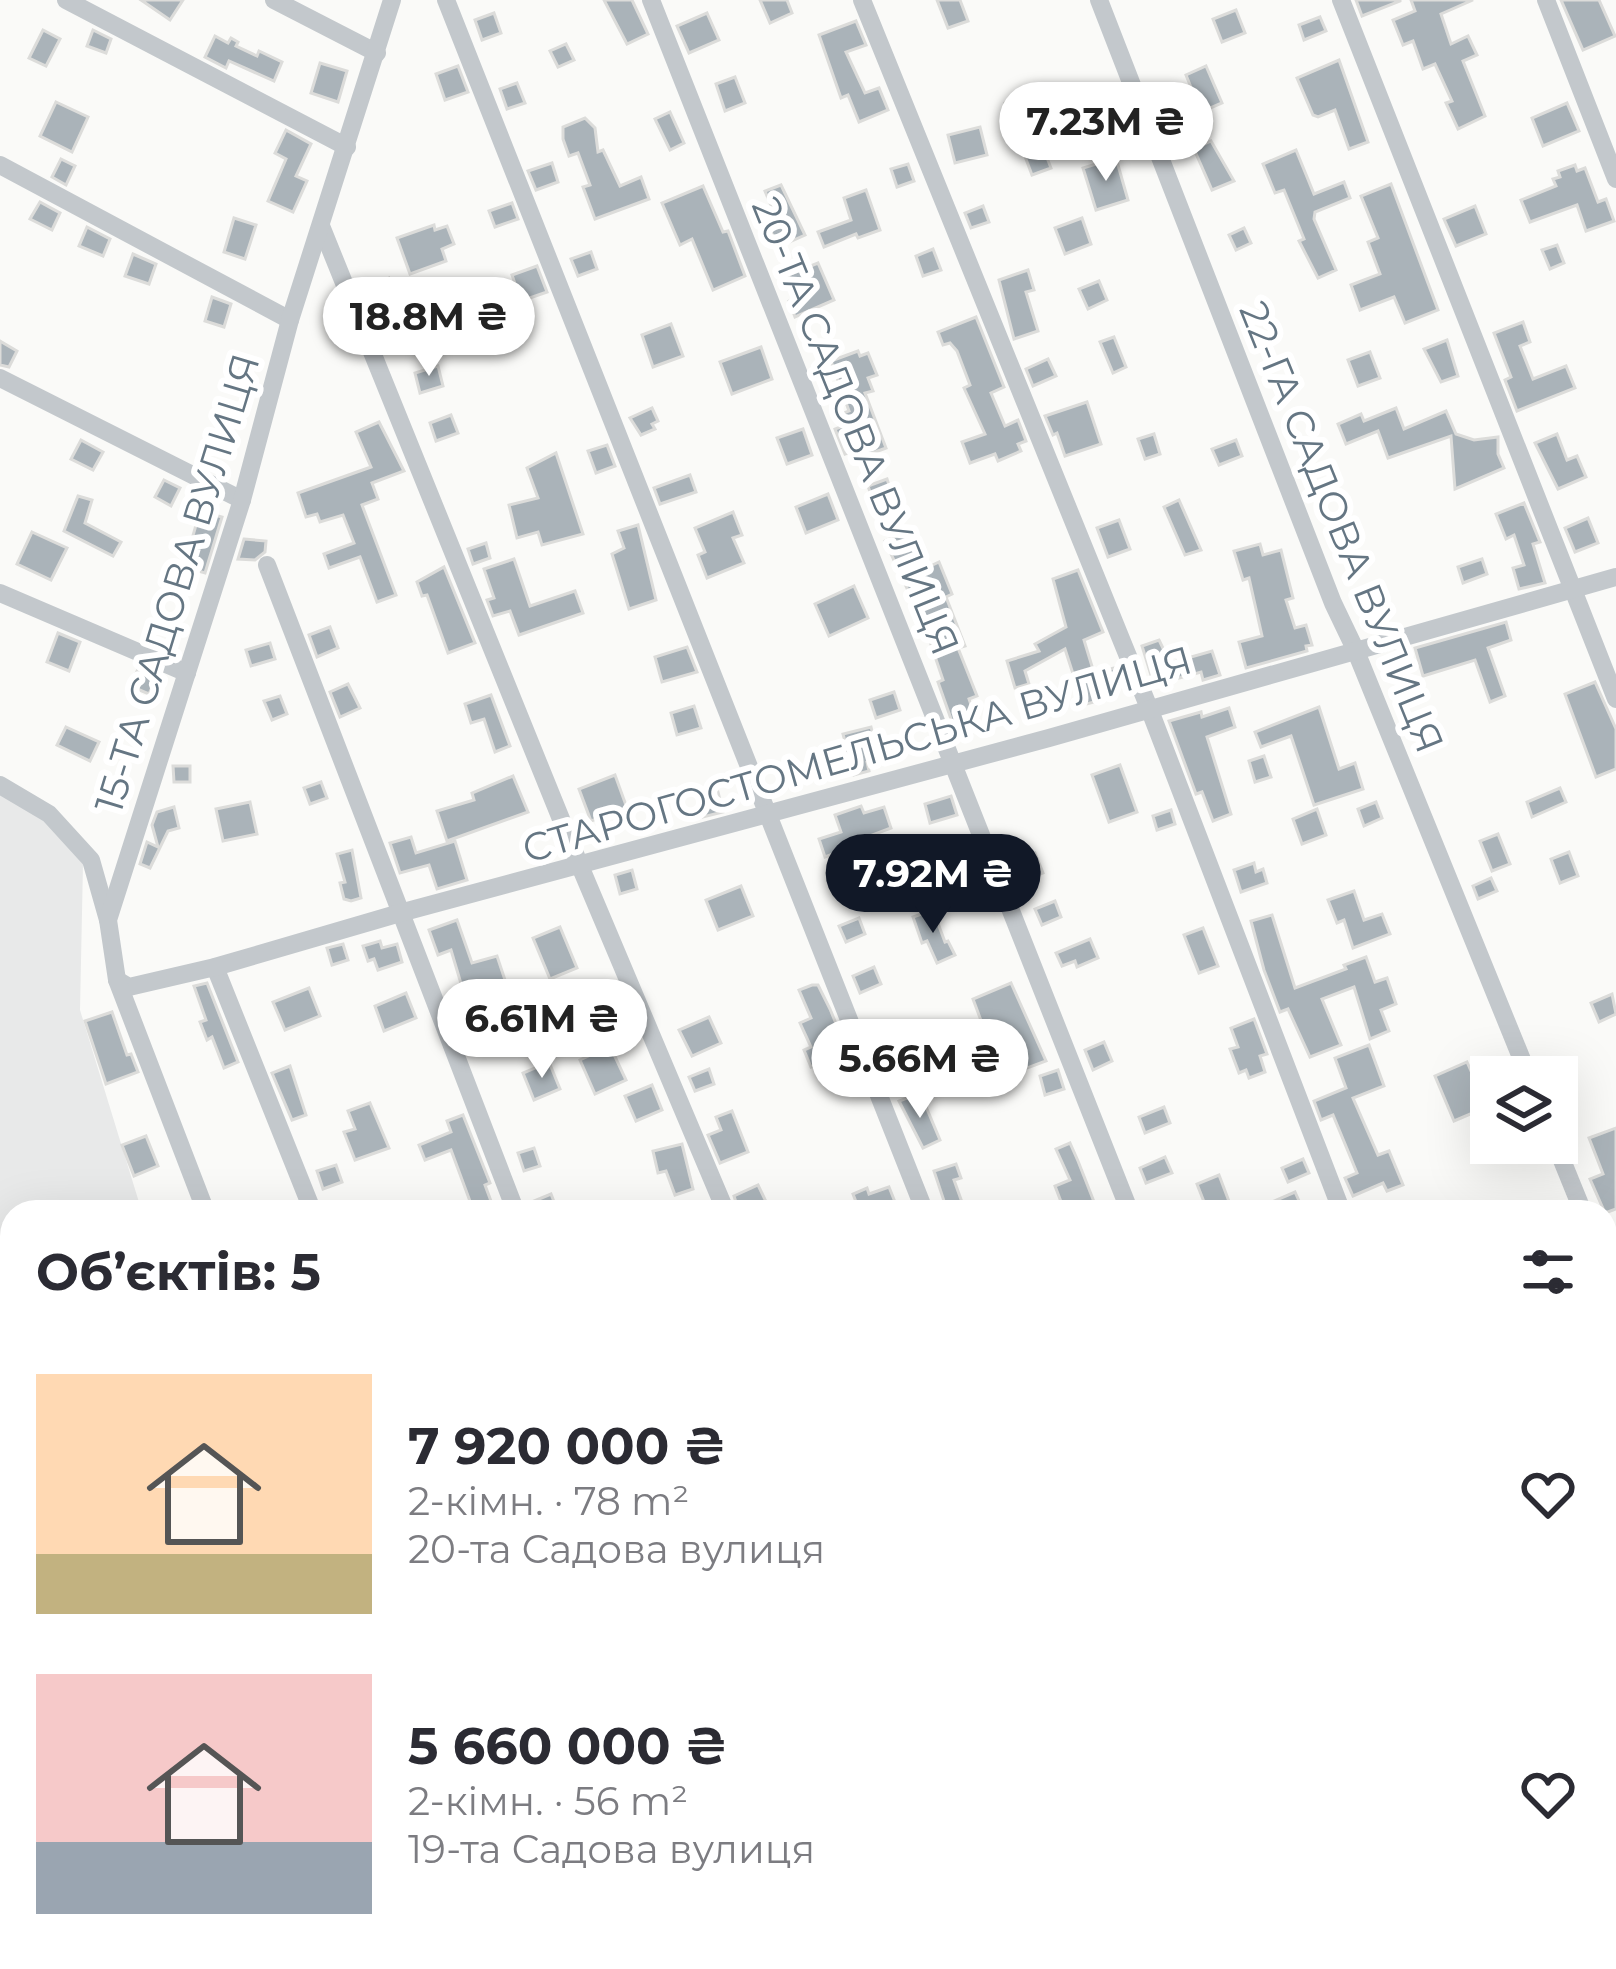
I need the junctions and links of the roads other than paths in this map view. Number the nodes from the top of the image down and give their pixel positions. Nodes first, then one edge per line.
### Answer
1 (66, 0) edge
2 (274, 0) edge
3 (392, 0) edge
4 (446, 0) edge
5 (651, 0) edge
6 (862, 0) edge
7 (1099, 0) edge
8 (1341, 0) edge
9 (1546, 0) edge
10 (377, 53) junction
11 (347, 147) junction
12 (0, 165) edge
13 (1616, 179) edge
14 (321, 226) junction
15 (290, 320) junction
16 (0, 378) edge
17 (242, 500) junction
18 (267, 565) dead end
19 (1616, 577) edge
20 (1571, 587) junction
21 (0, 592) edge
22 (1355, 649) junction
23 (188, 673) junction
24 (1616, 699) edge
25 (1149, 707) junction
26 (953, 761) junction
27 (0, 785) edge
28 (766, 814) junction
29 (580, 866) junction
30 (400, 913) junction
31 (108, 920) junction
32 (215, 967) junction
33 (117, 980) junction
34 (1520, 1056) edge
35 (1564, 1164) edge
36 (201, 1200) edge
37 (308, 1200) edge
38 (511, 1200) edge
39 (721, 1200) edge
40 (920, 1200) edge
41 (1125, 1200) edge
42 (1337, 1200) edge
43 (1578, 1200) edge

1 - 11 street
2 - 10 street
3 - 10 street, 15-ТА САДОВА ВУЛИЦЯ
4 - 28 street
5 - 26 street, 20-ТА САДОВА ВУЛИЦЯ
6 - 25 street
7 - 22 street, 22-ГА САДОВА ВУЛИЦЯ
8 - 20 street
9 - 13 street
10 - 11 street, 15-ТА САДОВА ВУЛИЦЯ
11 - 14 street, 15-ТА САДОВА ВУЛИЦЯ
12 - 15 street
14 - 15 street, 15-ТА САДОВА ВУЛИЦЯ
14 - 29 street
15 - 17 street, 15-ТА САДОВА ВУЛИЦЯ
16 - 17 street
17 - 23 street, 15-ТА САДОВА ВУЛИЦЯ
18 - 30 street
19 - 20 street, СТАРОГОСТОМЕЛЬСЬКА ВУЛИЦЯ
20 - 22 street, СТАРОГОСТОМЕЛЬСЬКА ВУЛИЦЯ
20 - 24 street
21 - 23 street
22 - 25 street, СТАРОГОСТОМЕЛЬСЬКА ВУЛИЦЯ
22 - 34 street, 22-ГА САДОВА ВУЛИЦЯ
23 - 31 street, 15-ТА САДОВА ВУЛИЦЯ
25 - 26 street, СТАРОГОСТОМЕЛЬСЬКА ВУЛИЦЯ
25 - 42 street
26 - 28 street, СТАРОГОСТОМЕЛЬСЬКА ВУЛИЦЯ
26 - 41 street, 20-ТА САДОВА ВУЛИЦЯ
27 - 31 street
28 - 29 street, СТАРОГОСТОМЕЛЬСЬКА ВУЛИЦЯ
28 - 40 street
29 - 30 street, СТАРОГОСТОМЕЛЬСЬКА ВУЛИЦЯ
29 - 39 street
30 - 32 street, СТАРОГОСТОМЕЛЬСЬКА ВУЛИЦЯ
30 - 38 street
31 - 33 street, 15-ТА САДОВА ВУЛИЦЯ
32 - 33 street, СТАРОГОСТОМЕЛЬСЬКА ВУЛИЦЯ
32 - 37 street
33 - 36 street, 15-ТА САДОВА ВУЛИЦЯ
35 - 43 street

